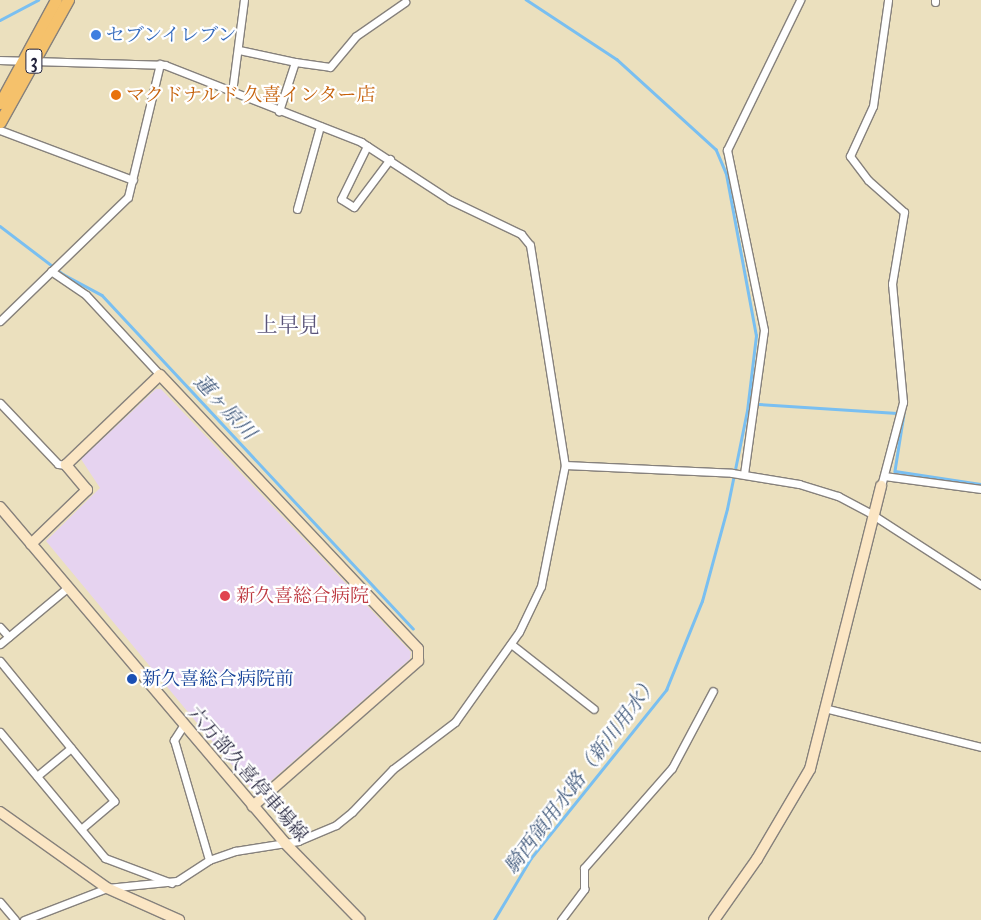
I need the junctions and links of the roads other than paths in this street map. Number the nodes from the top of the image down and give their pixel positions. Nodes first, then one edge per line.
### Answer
1 (56, 0) edge
2 (68, 0) edge
3 (244, 0) edge
4 (800, 0) edge
5 (888, 0) edge
6 (405, 2) dead end
7 (239, 50) junction
8 (0, 60) edge
9 (29, 60) junction
10 (295, 62) junction
11 (160, 64) junction
12 (232, 92) junction
13 (0, 103) edge
14 (280, 111) junction
15 (0, 122) edge
16 (320, 126) junction
17 (0, 130) edge
18 (367, 146) junction
19 (390, 160) junction
20 (133, 180) junction
21 (297, 208) dead end
22 (51, 271) junction
23 (0, 321) edge
24 (160, 375) junction
25 (0, 403) edge
26 (66, 465) junction
27 (565, 465) junction
28 (738, 474) junction
29 (882, 481) junction
30 (981, 489) edge
31 (0, 507) edge
32 (873, 515) junction
33 (30, 544) junction
34 (981, 586) edge
35 (67, 588) junction
36 (0, 626) edge
37 (9, 637) junction
38 (0, 644) edge
39 (511, 644) junction
40 (0, 660) edge
41 (713, 691) dead end
42 (594, 709) dead end
43 (828, 710) junction
44 (182, 726) junction
45 (0, 732) edge
46 (981, 747) edge
47 (71, 748) junction
48 (36, 776) junction
49 (253, 806) junction
50 (0, 812) edge
51 (80, 829) junction
52 (285, 843) junction
53 (209, 860) junction
54 (171, 883) junction
55 (107, 888) junction
56 (0, 902) edge
57 (16, 920) edge
58 (24, 920) edge
59 (179, 920) edge
60 (360, 920) edge
61 (561, 920) edge
62 (714, 920) edge

1 - 9 main road, 3
2 - 9 main road, 3
3 - 7 street
4 - 28 street
5 - 29 street
6 - 10 street
7 - 10 street
7 - 12 street
8 - 9 street
9 - 11 street
9 - 13 main road, 3
9 - 15 main road, 3
10 - 14 street
11 - 12 street
11 - 20 street
12 - 14 street
14 - 16 street
16 - 18 street
16 - 21 street
17 - 20 street
18 - 19 street
18 - 19 street
19 - 27 street
20 - 22 street
22 - 23 street
22 - 24 street
24 - 26 street
24 - 49 street
25 - 26 street
26 - 33 street
27 - 28 street
27 - 39 street
28 - 32 street
29 - 30 street
29 - 32 street
31 - 33 street, 六万部久喜停車場線
32 - 34 street
32 - 43 street
33 - 35 street, 六万部久喜停車場線
35 - 37 street
35 - 44 street, 六万部久喜停車場線
36 - 37 street
37 - 38 street
39 - 42 street
39 - 52 street
40 - 47 street
41 - 61 street
43 - 46 street
43 - 62 street
44 - 49 street, 六万部久喜停車場線
44 - 53 street
45 - 48 street
47 - 48 street
47 - 51 street
48 - 51 street
49 - 52 street, 六万部久喜停車場線
50 - 55 street
51 - 54 street
52 - 53 street
52 - 60 street, 六万部久喜停車場線
53 - 54 street
54 - 55 street
55 - 58 street
55 - 59 street
56 - 57 street

